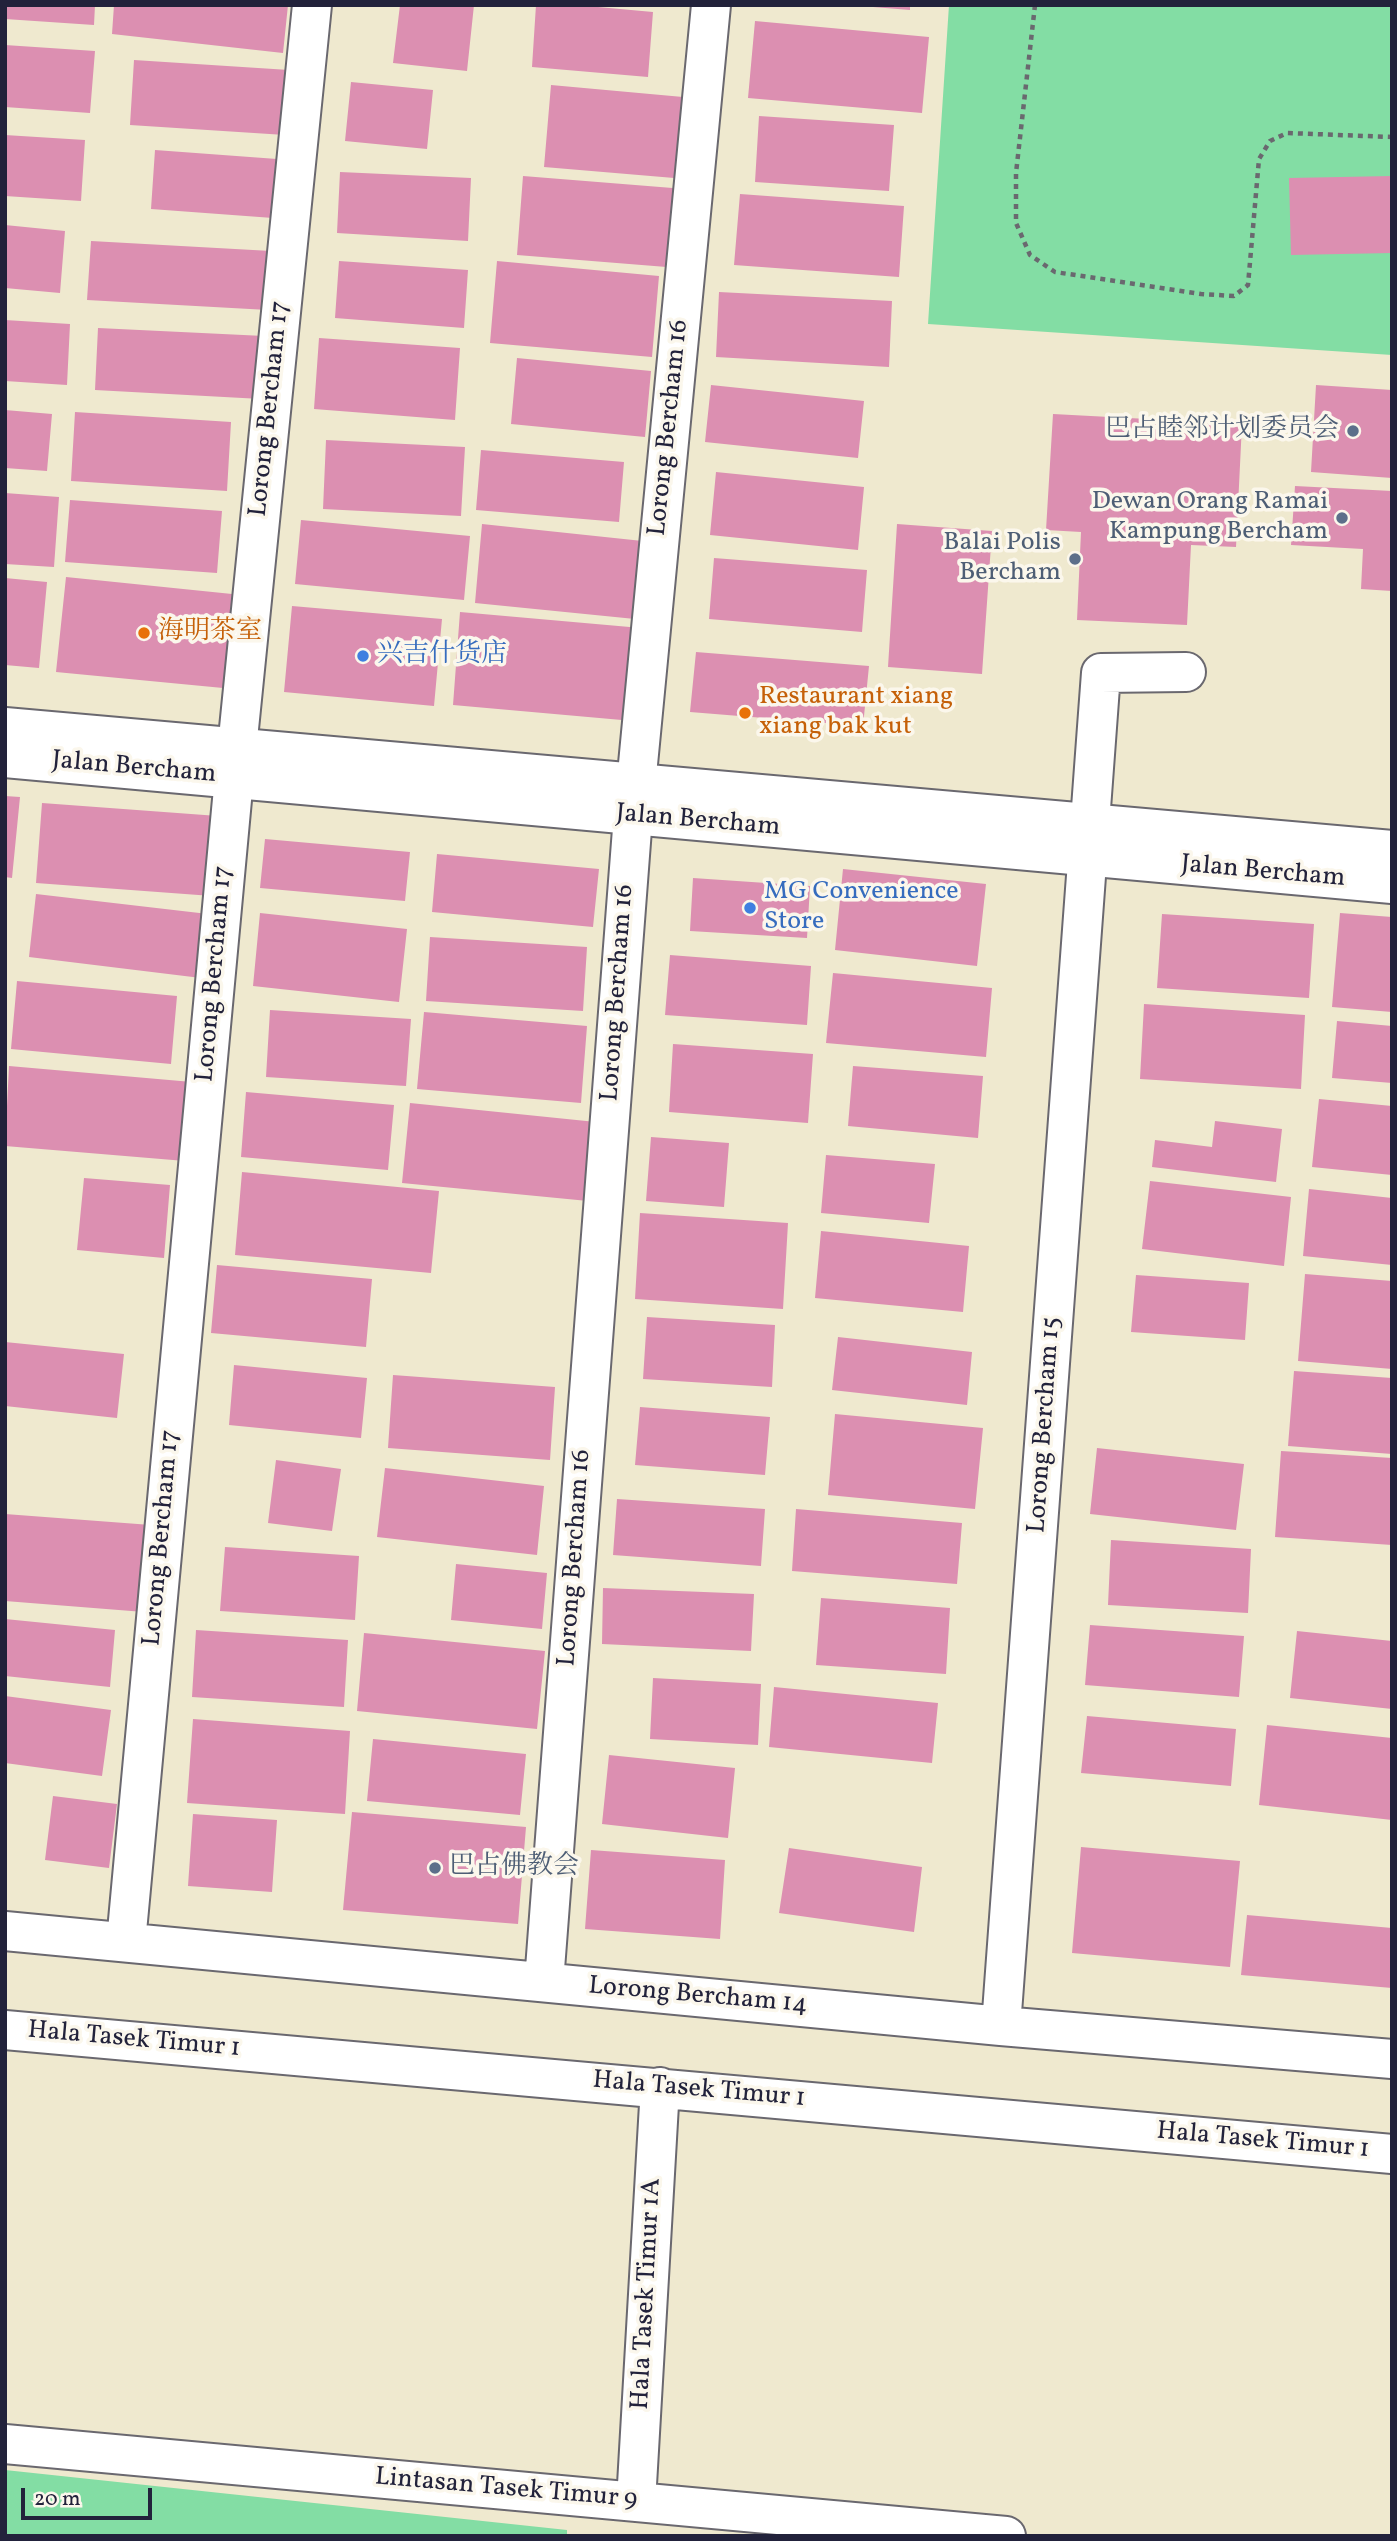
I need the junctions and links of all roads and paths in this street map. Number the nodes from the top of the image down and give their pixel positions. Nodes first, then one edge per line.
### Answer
1 (312, 5) edge
2 (711, 5) edge
3 (1035, 5) edge
4 (1392, 137) edge
5 (1186, 672) dead end
6 (5, 727) edge
7 (5, 758) edge
8 (236, 763) junction
9 (634, 800) junction
10 (1090, 841) junction
11 (1392, 850) edge
12 (1392, 884) edge
13 (5, 1931) edge
14 (126, 1942) junction
15 (544, 1982) junction
16 (1001, 2025) junction
17 (5, 2030) edge
18 (1392, 2059) edge
19 (660, 2087) junction
20 (1392, 2154) edge
21 (5, 2444) edge
22 (636, 2502) junction
23 (1006, 2536) edge

1 - 8 street, Lorong Bercham 17
2 - 9 street, Lorong Bercham 16
3 - 4 path
5 - 10 street, Lorong Bercham 15
6 - 8 street, Jalan Bercham
7 - 8 street, Jalan Bercham
8 - 9 street, Jalan Bercham
8 - 14 street, Lorong Bercham 17
9 - 10 street, Jalan Bercham
9 - 15 street, Lorong Bercham 16
10 - 11 street, Jalan Bercham
10 - 12 street, Jalan Bercham
10 - 16 street, Lorong Bercham 15
13 - 14 street, Lorong Bercham 14
14 - 15 street, Lorong Bercham 14
15 - 16 street, Lorong Bercham 14
16 - 18 street, Lorong Bercham 14
17 - 19 street, Hala Tasek Timur 1
19 - 20 street, Hala Tasek Timur 1
19 - 22 street, Hala Tasek Timur 1A
21 - 22 street, Lintasan Tasek Timur 9
22 - 23 street, Lintasan Tasek Timur 9

